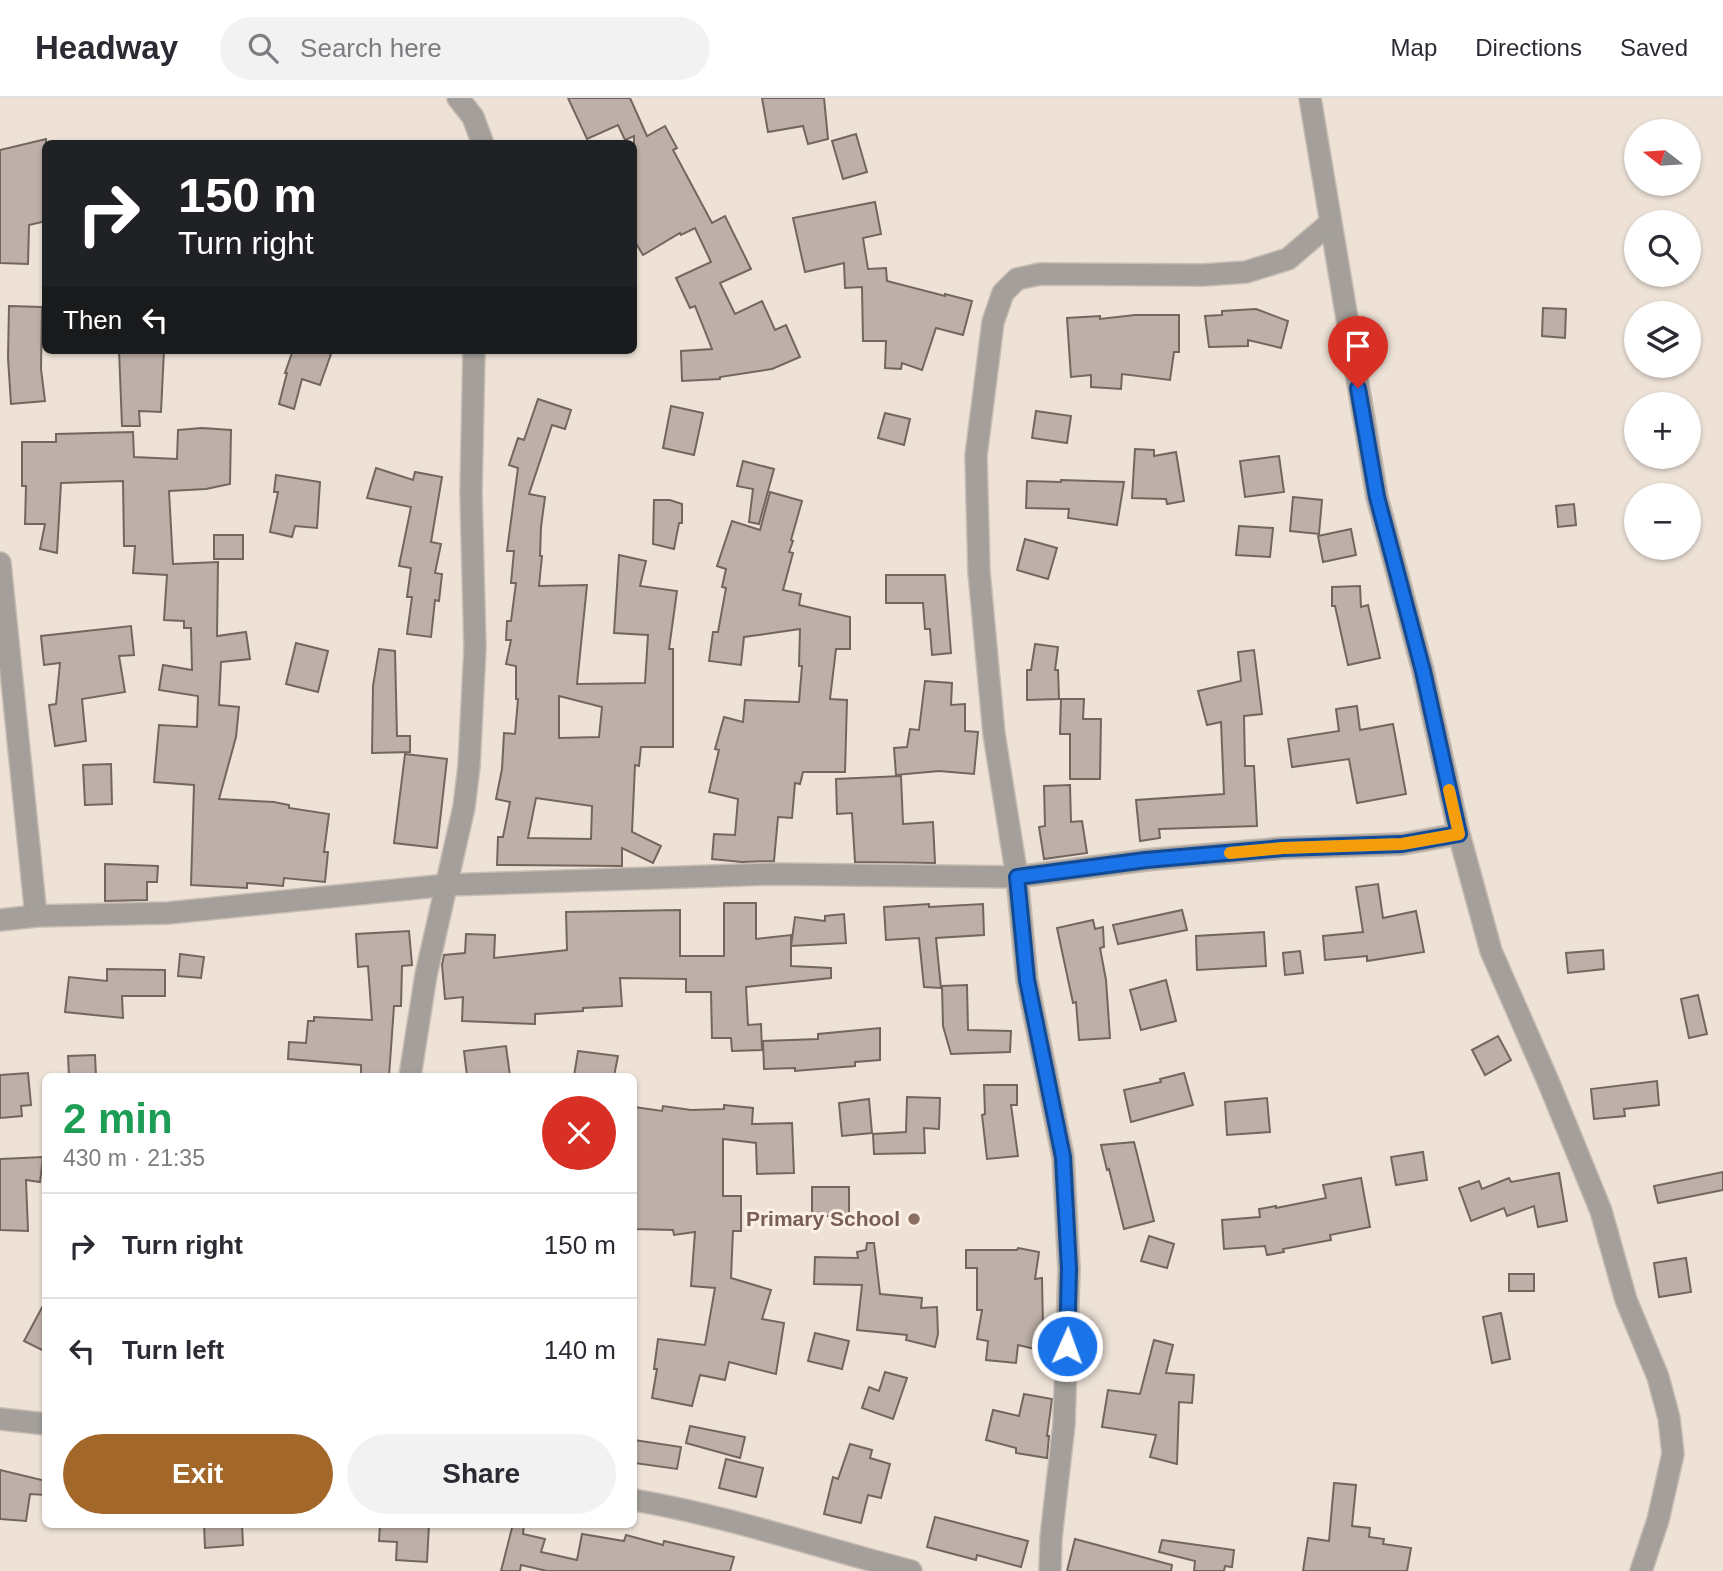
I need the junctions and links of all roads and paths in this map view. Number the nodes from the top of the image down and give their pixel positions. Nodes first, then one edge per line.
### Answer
1 (458, 98) edge
2 (1310, 98) edge
3 (481, 140) edge
4 (1329, 224) junction
5 (474, 354) edge
6 (0, 563) edge
7 (1459, 834) junction
8 (1017, 877) junction
9 (447, 885) junction
10 (36, 916) junction
11 (0, 920) edge
12 (410, 1073) edge
13 (0, 1419) edge
14 (42, 1424) edge
15 (637, 1501) edge
16 (911, 1571) edge
17 (1050, 1571) edge
18 (1642, 1571) edge

1 - 3 street
2 - 4 street
4 - 7 street
4 - 8 street
5 - 9 street
6 - 10 street
7 - 8 street
7 - 18 street
8 - 9 street
8 - 17 street
9 - 10 street
9 - 12 street
10 - 11 street
13 - 14 street
15 - 16 street

